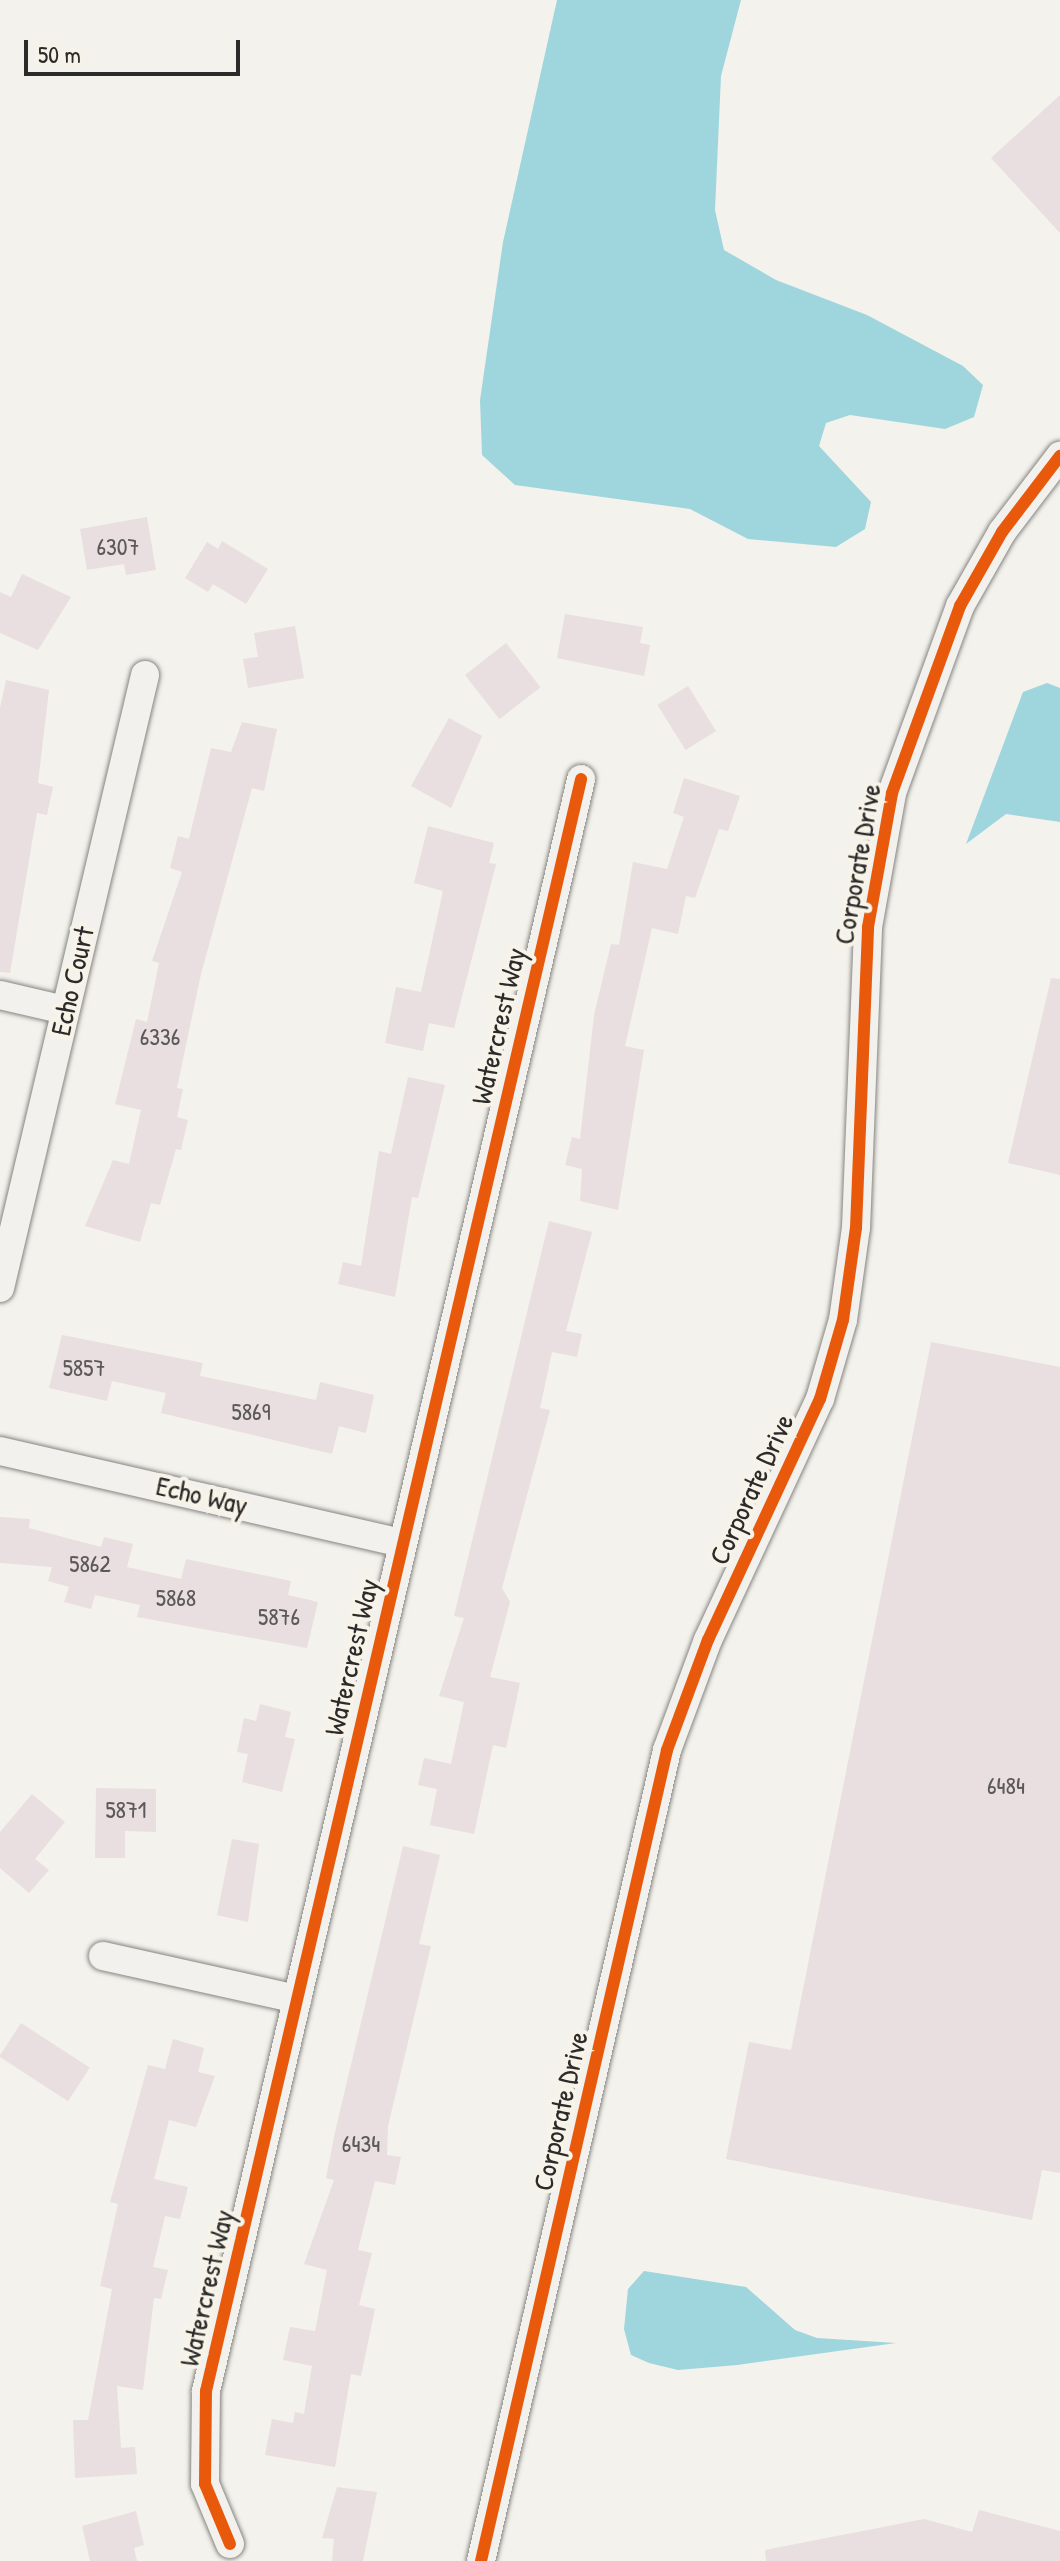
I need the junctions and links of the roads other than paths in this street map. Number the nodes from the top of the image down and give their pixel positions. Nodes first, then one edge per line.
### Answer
1 (1060, 456) edge
2 (145, 675) dead end
3 (581, 779) dead end
4 (0, 995) edge
5 (65, 1010) junction
6 (0, 1288) edge
7 (0, 1451) edge
8 (402, 1543) junction
9 (103, 1956) dead end
10 (297, 1999) junction
11 (230, 2544) dead end
12 (481, 2561) edge

1 - 12 street, Corporate Drive
2 - 5 street, Echo Court
3 - 8 street, Watercrest Way
4 - 5 street
5 - 6 street, Echo Court
7 - 8 street, Echo Way
8 - 10 street, Watercrest Way
9 - 10 street
10 - 11 street, Watercrest Way

